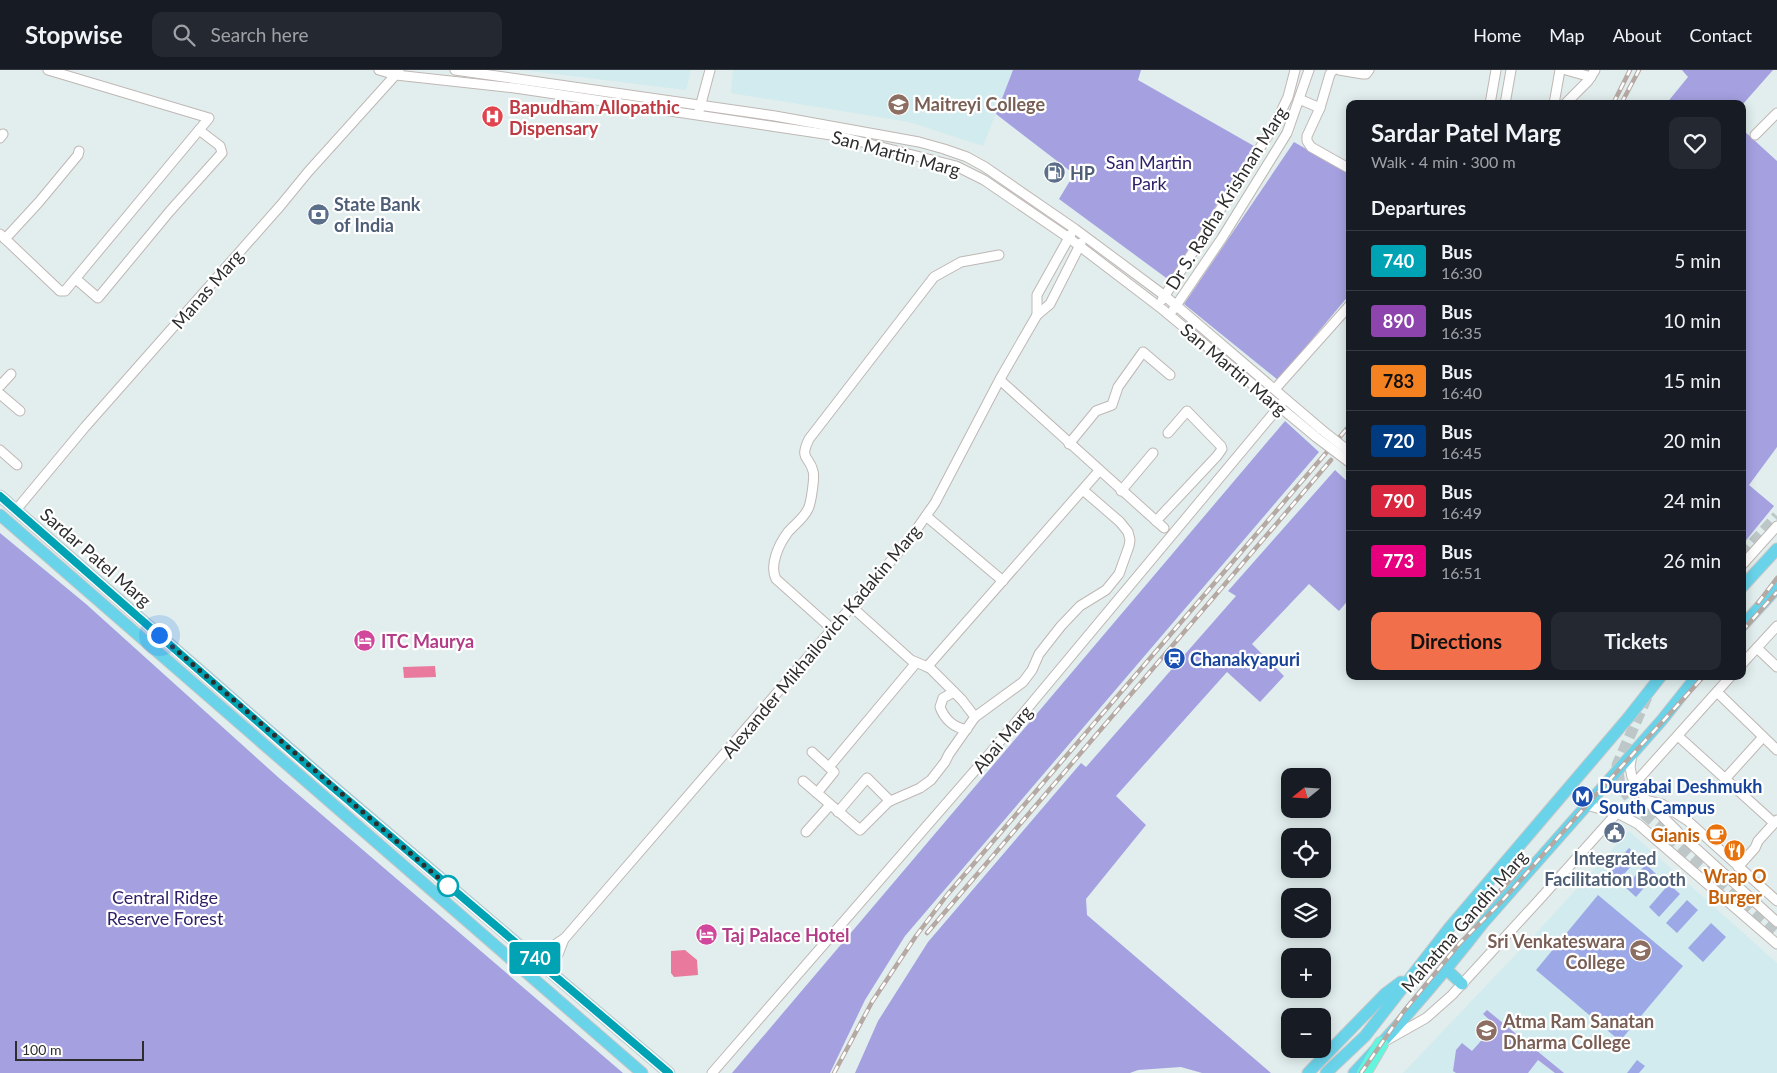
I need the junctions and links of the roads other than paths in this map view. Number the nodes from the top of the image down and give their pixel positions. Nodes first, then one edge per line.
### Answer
1 (48, 70) edge
2 (379, 70) edge
3 (455, 70) edge
4 (710, 70) edge
5 (1294, 70) edge
6 (1309, 70) edge
7 (1333, 70) edge
8 (1340, 70) edge
9 (1369, 70) edge
10 (1496, 70) edge
11 (1510, 70) edge
12 (1560, 70) edge
13 (1566, 70) edge
14 (398, 72) edge
15 (1593, 73) edge
16 (1300, 99) junction
17 (1491, 100) edge
18 (1506, 100) edge
19 (1555, 100) edge
20 (1569, 100) edge
21 (1320, 108) junction
22 (699, 110) junction
23 (1777, 112) edge
24 (1274, 126) junction
25 (199, 130) junction
26 (1287, 133) junction
27 (1755, 135) dead end
28 (79, 151) dead end
29 (1346, 167) edge
30 (1075, 229) junction
31 (2, 236) edge
32 (1085, 236) junction
33 (1069, 238) junction
34 (1079, 247) junction
35 (999, 255) dead end
36 (76, 278) junction
37 (1165, 296) junction
38 (1176, 305) junction
39 (1158, 306) junction
40 (1346, 310) edge
41 (1037, 315) junction
42 (1169, 315) junction
43 (11, 374) dead end
44 (1170, 375) dead end
45 (1000, 380) junction
46 (0, 386) edge
47 (1275, 390) junction
48 (0, 394) edge
49 (1285, 398) junction
50 (1279, 406) junction
51 (20, 411) dead end
52 (1168, 433) dead end
53 (1319, 433) junction
54 (1069, 444) junction
55 (0, 450) edge
56 (1153, 453) dead end
57 (1346, 457) edge
58 (17, 465) dead end
59 (1099, 471) junction
60 (1083, 490) junction
61 (1121, 491) junction
62 (0, 496) edge
63 (16, 510) junction
64 (0, 514) edge
65 (926, 516) junction
66 (1156, 522) junction
67 (1777, 526) edge
68 (1164, 528) dead end
69 (1777, 549) edge
70 (1746, 561) edge
71 (1003, 581) junction
72 (1746, 583) edge
73 (1777, 588) edge
74 (852, 608) junction
75 (1746, 622) edge
76 (1777, 626) edge
77 (832, 629) junction
78 (1756, 648) junction
79 (1746, 659) edge
80 (916, 663) junction
81 (927, 667) junction
82 (1777, 667) edge
83 (1658, 680) edge
84 (1694, 680) edge
85 (1727, 680) edge
86 (954, 692) junction
87 (1716, 692) junction
88 (975, 717) junction
89 (966, 729) junction
90 (1678, 736) junction
91 (1763, 737) junction
92 (1777, 750) edge
93 (812, 752) dead end
94 (1632, 754) junction
95 (829, 767) junction
96 (1725, 779) junction
97 (803, 781) dead end
98 (1635, 783) junction
99 (817, 794) junction
100 (890, 800) junction
101 (1646, 800) junction
102 (830, 805) junction
103 (1586, 805) junction
104 (838, 812) junction
105 (1616, 813) junction
106 (1688, 821) junction
107 (1775, 822) edge
108 (1677, 831) junction
109 (806, 832) dead end
110 (1738, 866) junction
111 (1777, 901) edge
112 (1775, 916) edge
113 (564, 938) junction
114 (1777, 944) edge
115 (535, 958) junction
116 (1446, 969) junction
117 (551, 972) junction
118 (1414, 973) junction
119 (1462, 984) junction
120 (1381, 1044) junction
121 (642, 1073) edge
122 (669, 1073) edge
123 (712, 1073) edge
124 (1308, 1073) edge
125 (1326, 1073) edge
126 (1354, 1073) edge
127 (1364, 1073) edge

1 - 25 street
2 - 14 street, San Martin Marg
3 - 22 street, San Martin Marg
4 - 22 street
5 - 24 street, Dr S. Radha Krishnan Marg
6 - 16 street, Dr S. Radha Krishnan Marg
7 - 21 street
8 - 9 street
10 - 17 street
11 - 18 street
12 - 19 street
13 - 15 street
14 - 22 street, San Martin Marg
14 - 63 street, Manas Marg
15 - 20 street
16 - 21 street
16 - 26 street, Dr S. Radha Krishnan Marg
21 - 29 street
22 - 30 street, San Martin Marg
22 - 33 street, San Martin Marg
23 - 27 street
24 - 26 street
24 - 37 street, Dr S. Radha Krishnan Marg
25 - 36 street
25 - 36 street
26 - 38 street, Dr S. Radha Krishnan Marg
28 - 31 street
30 - 32 street, San Martin Marg
30 - 33 street
31 - 36 street
32 - 34 street
32 - 37 street, San Martin Marg
33 - 34 street, San Martin Marg
33 - 41 street
34 - 39 street, San Martin Marg
34 - 41 street
35 - 77 street
37 - 38 street, San Martin Marg
37 - 39 street, Dr S. Radha Krishnan Marg
38 - 42 street, Dr S. Radha Krishnan Marg
38 - 47 street, San Martin Marg
39 - 42 street, San Martin Marg
40 - 47 street
41 - 45 street, Alexander Mikhailovich Kadakin Marg
42 - 50 street, San Martin Marg
43 - 46 street
44 - 54 street
45 - 54 street
45 - 65 street, Alexander Mikhailovich Kadakin Marg
47 - 49 street, San Martin Marg
48 - 51 street
49 - 50 street, Abai Marg
49 - 53 street, San Martin Marg
50 - 53 street, San Martin Marg
50 - 123 street, Abai Marg
52 - 66 street
53 - 57 street, San Martin Marg, bridge
54 - 59 street
55 - 58 street
56 - 61 street
59 - 60 street
59 - 61 street
60 - 71 street
60 - 88 street
61 - 66 street
62 - 63 main road, Sardar Patel Marg
63 - 115 main road, Sardar Patel Marg
64 - 121 main road, Sardar Patel Marg
65 - 71 street
65 - 74 street, Alexander Mikhailovich Kadakin Marg
66 - 68 street
67 - 70 street
69 - 72 main road
71 - 81 street
73 - 75 main road
74 - 77 street, Alexander Mikhailovich Kadakin Marg
74 - 80 street
76 - 78 street
77 - 113 street, Alexander Mikhailovich Kadakin Marg
78 - 79 street
78 - 82 street
80 - 81 street
80 - 95 street
81 - 86 street
83 - 118 main road, Mahatma Gandhi Marg
84 - 94 main road, Mahatma Gandhi Marg
85 - 87 street
86 - 88 street
86 - 89 street
87 - 90 street
87 - 91 street
88 - 89 street
89 - 100 street
90 - 96 street
90 - 98 street
91 - 92 street
91 - 96 street
93 - 95 street
94 - 98 street
94 - 103 main road, Mahatma Gandhi Marg
95 - 99 street
96 - 107 street
97 - 99 street
98 - 101 street
99 - 102 street
100 - 104 street
100 - 104 street
101 - 106 street
101 - 108 street
102 - 104 street
102 - 109 street
103 - 105 street
103 - 116 main road, Mahatma Gandhi Marg
105 - 114 street
105 - 119 street
106 - 108 street
106 - 110 street
107 - 110 street
108 - 112 street
110 - 111 street
113 - 115 street
113 - 117 street
115 - 117 main road, Sardar Patel Marg
116 - 119 main road
116 - 120 main road, Mahatma Gandhi Marg
117 - 122 main road, Sardar Patel Marg
118 - 124 main road
118 - 125 main road, Mahatma Gandhi Marg
119 - 120 street
120 - 126 main road, Mahatma Gandhi Marg
120 - 127 highway

